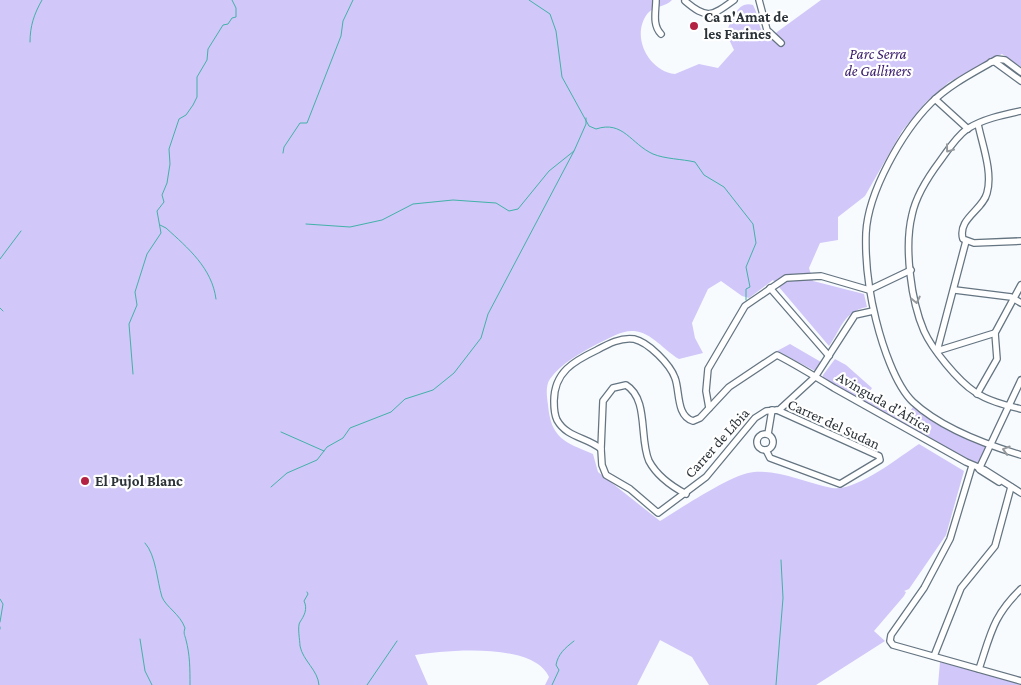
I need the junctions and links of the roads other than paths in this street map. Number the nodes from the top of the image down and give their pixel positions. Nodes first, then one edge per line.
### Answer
1 (656, 0) edge
2 (734, 0) edge
3 (759, 0) edge
4 (685, 1) edge
5 (661, 34) dead end
6 (781, 44) dead end
7 (991, 62) junction
8 (1021, 72) edge
9 (1021, 81) edge
10 (935, 99) junction
11 (1021, 111) edge
12 (978, 124) junction
13 (968, 129) junction
14 (966, 241) junction
15 (1021, 241) edge
16 (911, 270) junction
17 (1021, 285) edge
18 (770, 288) junction
19 (870, 290) junction
20 (954, 290) junction
21 (1014, 298) junction
22 (1021, 303) edge
23 (873, 311) junction
24 (995, 332) junction
25 (937, 351) junction
26 (829, 356) junction
27 (815, 377) junction
28 (1021, 380) edge
29 (977, 394) junction
30 (1008, 406) junction
31 (709, 408) junction
32 (1021, 409) edge
33 (774, 410) junction
34 (768, 434) junction
35 (992, 445) junction
36 (601, 449) junction
37 (766, 450) junction
38 (1021, 454) edge
39 (972, 466) junction
40 (979, 469) junction
41 (1011, 487) junction
42 (1021, 493) edge
43 (686, 494) junction
44 (1021, 589) edge
45 (934, 656) junction
46 (979, 669) junction
47 (1021, 680) edge

1 - 5 street
2 - 4 street
3 - 6 street
7 - 8 street
7 - 9 street
7 - 10 street
10 - 13 street
10 - 19 street
11 - 12 street
12 - 13 street
12 - 14 street
13 -> 16 street
14 - 15 street
14 - 20 street
16 - 19 street
16 -> 25 street
17 - 21 street
18 - 19 street
18 - 26 street
18 - 31 street
19 - 23 street
20 - 21 street
20 - 25 street
21 - 22 street
21 - 24 street
23 - 26 street, Carrer de Líbia
23 - 35 street
24 - 25 street
24 - 29 street
25 - 29 street
26 - 27 street, Carrer de Líbia
27 - 31 street, Avinguda d'Àfrica
27 - 33 street, Carrer de Líbia
27 - 39 street, Avinguda d'Àfrica
28 - 30 street
29 - 30 street
30 - 32 street
30 - 35 street
31 - 36 street
33 - 34 street
33 - 37 street, Carrer del Sudan
33 - 43 street, Carrer de Líbia
34 - 37 street
34 - 37 street
38 -> 35 street
35 - 40 street
36 - 43 street, Carrer de Líbia
36 - 43 street
39 - 40 street, Avinguda d'Àfrica
39 - 45 street
40 - 41 street, Avinguda d'Àfrica
41 - 42 street, Avinguda d'Àfrica
41 - 45 street
44 - 46 street
45 - 46 street
46 - 47 street

